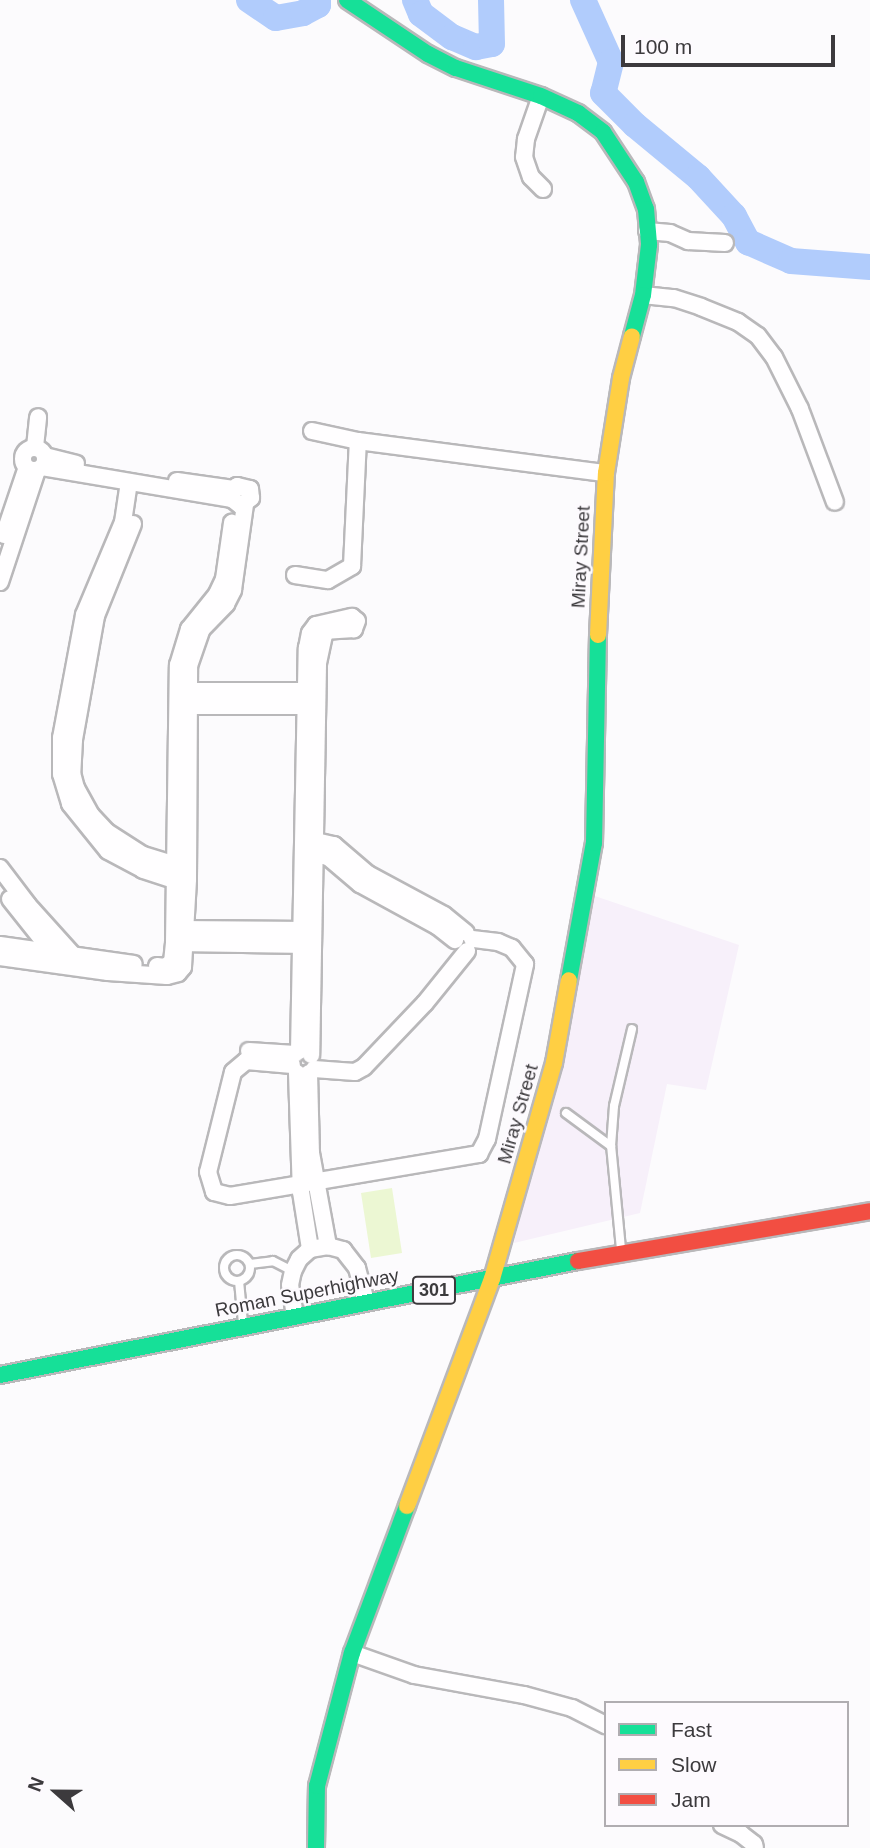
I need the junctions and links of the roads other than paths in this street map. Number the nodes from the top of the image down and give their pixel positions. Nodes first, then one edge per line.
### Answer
1 (348, 0) edge
2 (541, 96) junction
3 (543, 189) dead end
4 (648, 231) junction
5 (725, 243) dead end
6 (643, 295) junction
7 (38, 417) dead end
8 (312, 431) dead end
9 (358, 441) junction
10 (37, 462) junction
11 (606, 473) junction
12 (134, 483) junction
13 (177, 486) junction
14 (835, 502) dead end
15 (3, 550) edge
16 (295, 575) dead end
17 (0, 582) edge
18 (183, 698) junction
19 (311, 699) junction
20 (310, 846) junction
21 (181, 872) junction
22 (2, 879) edge
23 (180, 936) junction
24 (307, 937) junction
25 (463, 942) junction
26 (0, 945) edge
27 (0, 957) edge
28 (62, 957) junction
29 (632, 1029) dead end
30 (304, 1062) junction
31 (566, 1113) dead end
32 (611, 1146) junction
33 (309, 1186) junction
34 (870, 1211) edge
35 (324, 1222) junction
36 (306, 1226) junction
37 (328, 1246) junction
38 (310, 1250) junction
39 (621, 1252) junction
40 (250, 1264) junction
41 (293, 1271) junction
42 (492, 1279) junction
43 (239, 1281) junction
44 (366, 1302) junction
45 (295, 1316) junction
46 (244, 1327) junction
47 (0, 1375) edge
48 (352, 1653) junction
49 (604, 1724) edge
50 (726, 1827) edge
51 (316, 1848) edge
52 (755, 1848) edge

1 - 2 street, Miray Street
2 - 3 street
2 - 4 street, Miray Street
4 - 5 street
4 - 6 street, Miray Street
6 - 11 street, Miray Street
6 - 14 street
7 - 10 street
8 - 9 street
9 - 11 street
9 - 16 street
10 - 12 street
10 - 13 street
10 - 15 street
11 - 42 street, Miray Street
12 - 13 street
12 - 21 street
13 - 18 street
15 - 17 street
18 - 19 street
18 - 21 street
19 - 19 street
19 - 20 street
20 - 24 street
20 - 25 street
21 - 23 street
22 - 28 street
23 - 24 street
23 - 28 street
24 - 30 street
25 - 30 street
25 - 33 street
26 - 28 street
27 - 28 street
29 - 32 lane
30 - 33 street
30 - 33 street
31 - 32 lane
32 - 39 lane
33 - 35 street
33 - 36 street
34 - 39 street, Roman Superhighway / 301
35 - 36 street
35 - 37 street
36 - 38 street
37 - 38 street
37 - 44 street
38 - 41 street
39 - 42 street, Roman Superhighway / 301
40 - 41 lane
40 - 43 lane
40 - 43 lane
41 - 45 street
42 - 44 street, Roman Superhighway / 301
42 - 48 street, Miray Street
43 - 46 lane
44 - 45 street, Roman Superhighway / 301
45 - 46 street, Roman Superhighway / 301
46 - 47 street, Roman Superhighway / 301
48 - 49 street
48 - 51 street, Miray Street
50 - 52 street

